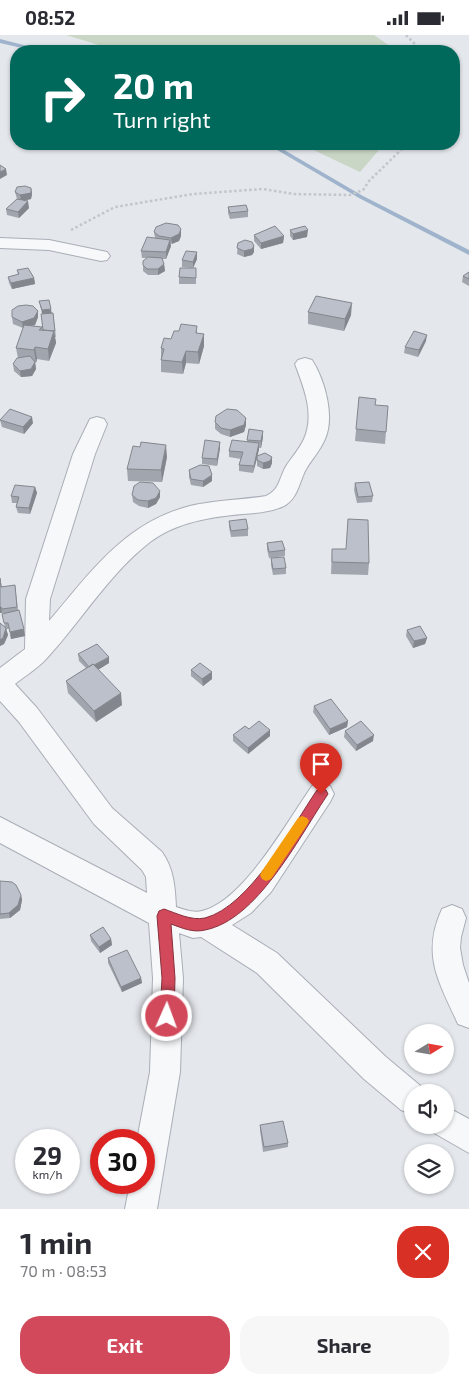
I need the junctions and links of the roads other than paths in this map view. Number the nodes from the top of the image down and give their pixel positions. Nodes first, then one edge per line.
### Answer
1 (0, 243) edge
2 (101, 256) dead end
3 (305, 364) dead end
4 (97, 423) dead end
5 (37, 653) junction
6 (0, 684) edge
7 (321, 794) dead end
8 (0, 829) edge
9 (164, 916) junction
10 (452, 918) dead end
11 (205, 924) junction
12 (469, 1014) edge
13 (404, 1092) edge
14 (454, 1128) edge
15 (469, 1137) edge
16 (141, 1209) edge

1 - 2 street
3 - 5 street
4 - 5 street
5 - 6 street
6 - 9 street
7 - 11 street
8 - 9 street
9 - 11 street
9 - 16 street
10 - 12 street
11 - 13 street
14 - 15 street

